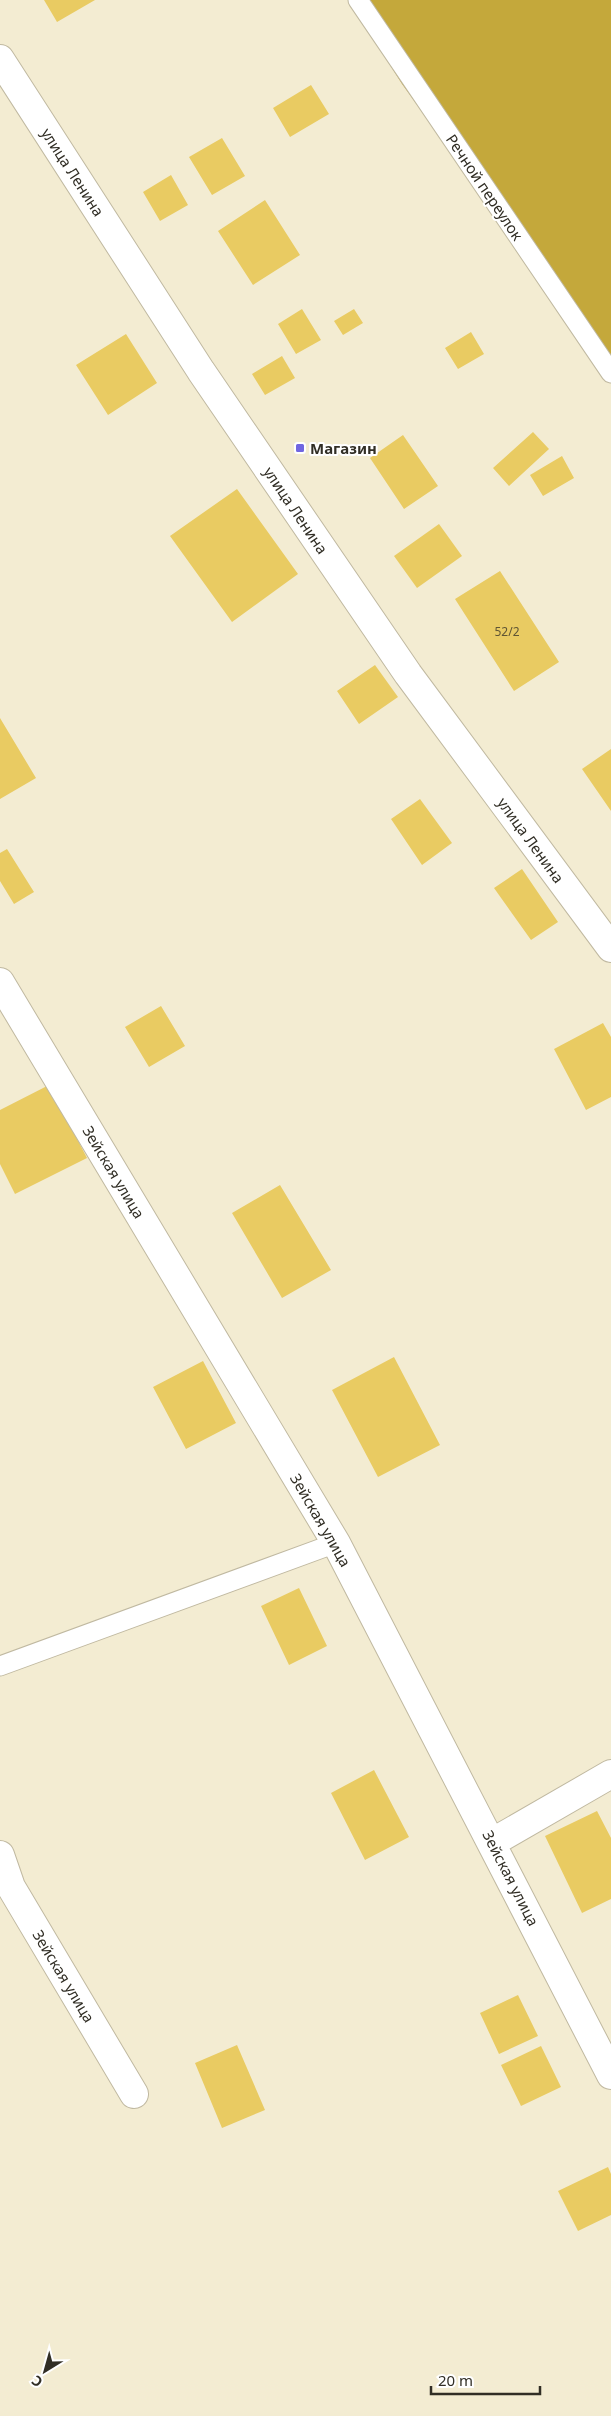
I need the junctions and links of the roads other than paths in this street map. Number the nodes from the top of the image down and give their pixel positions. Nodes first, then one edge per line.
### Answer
1 (358, 0) edge
2 (0, 59) edge
3 (611, 373) edge
4 (611, 948) edge
5 (0, 982) edge
6 (336, 1542) junction
7 (0, 1666) edge
8 (611, 1774) edge
9 (493, 1842) junction
10 (0, 1855) edge
11 (611, 2075) edge
12 (134, 2094) dead end

1 - 3 lane, Речной переулок
2 - 4 street, улица Ленина
5 - 6 street, Зейская улица
6 - 7 lane
6 - 9 street, Зейская улица
8 - 9 street
9 - 11 street, Зейская улица
10 - 12 street, Зейская улица

